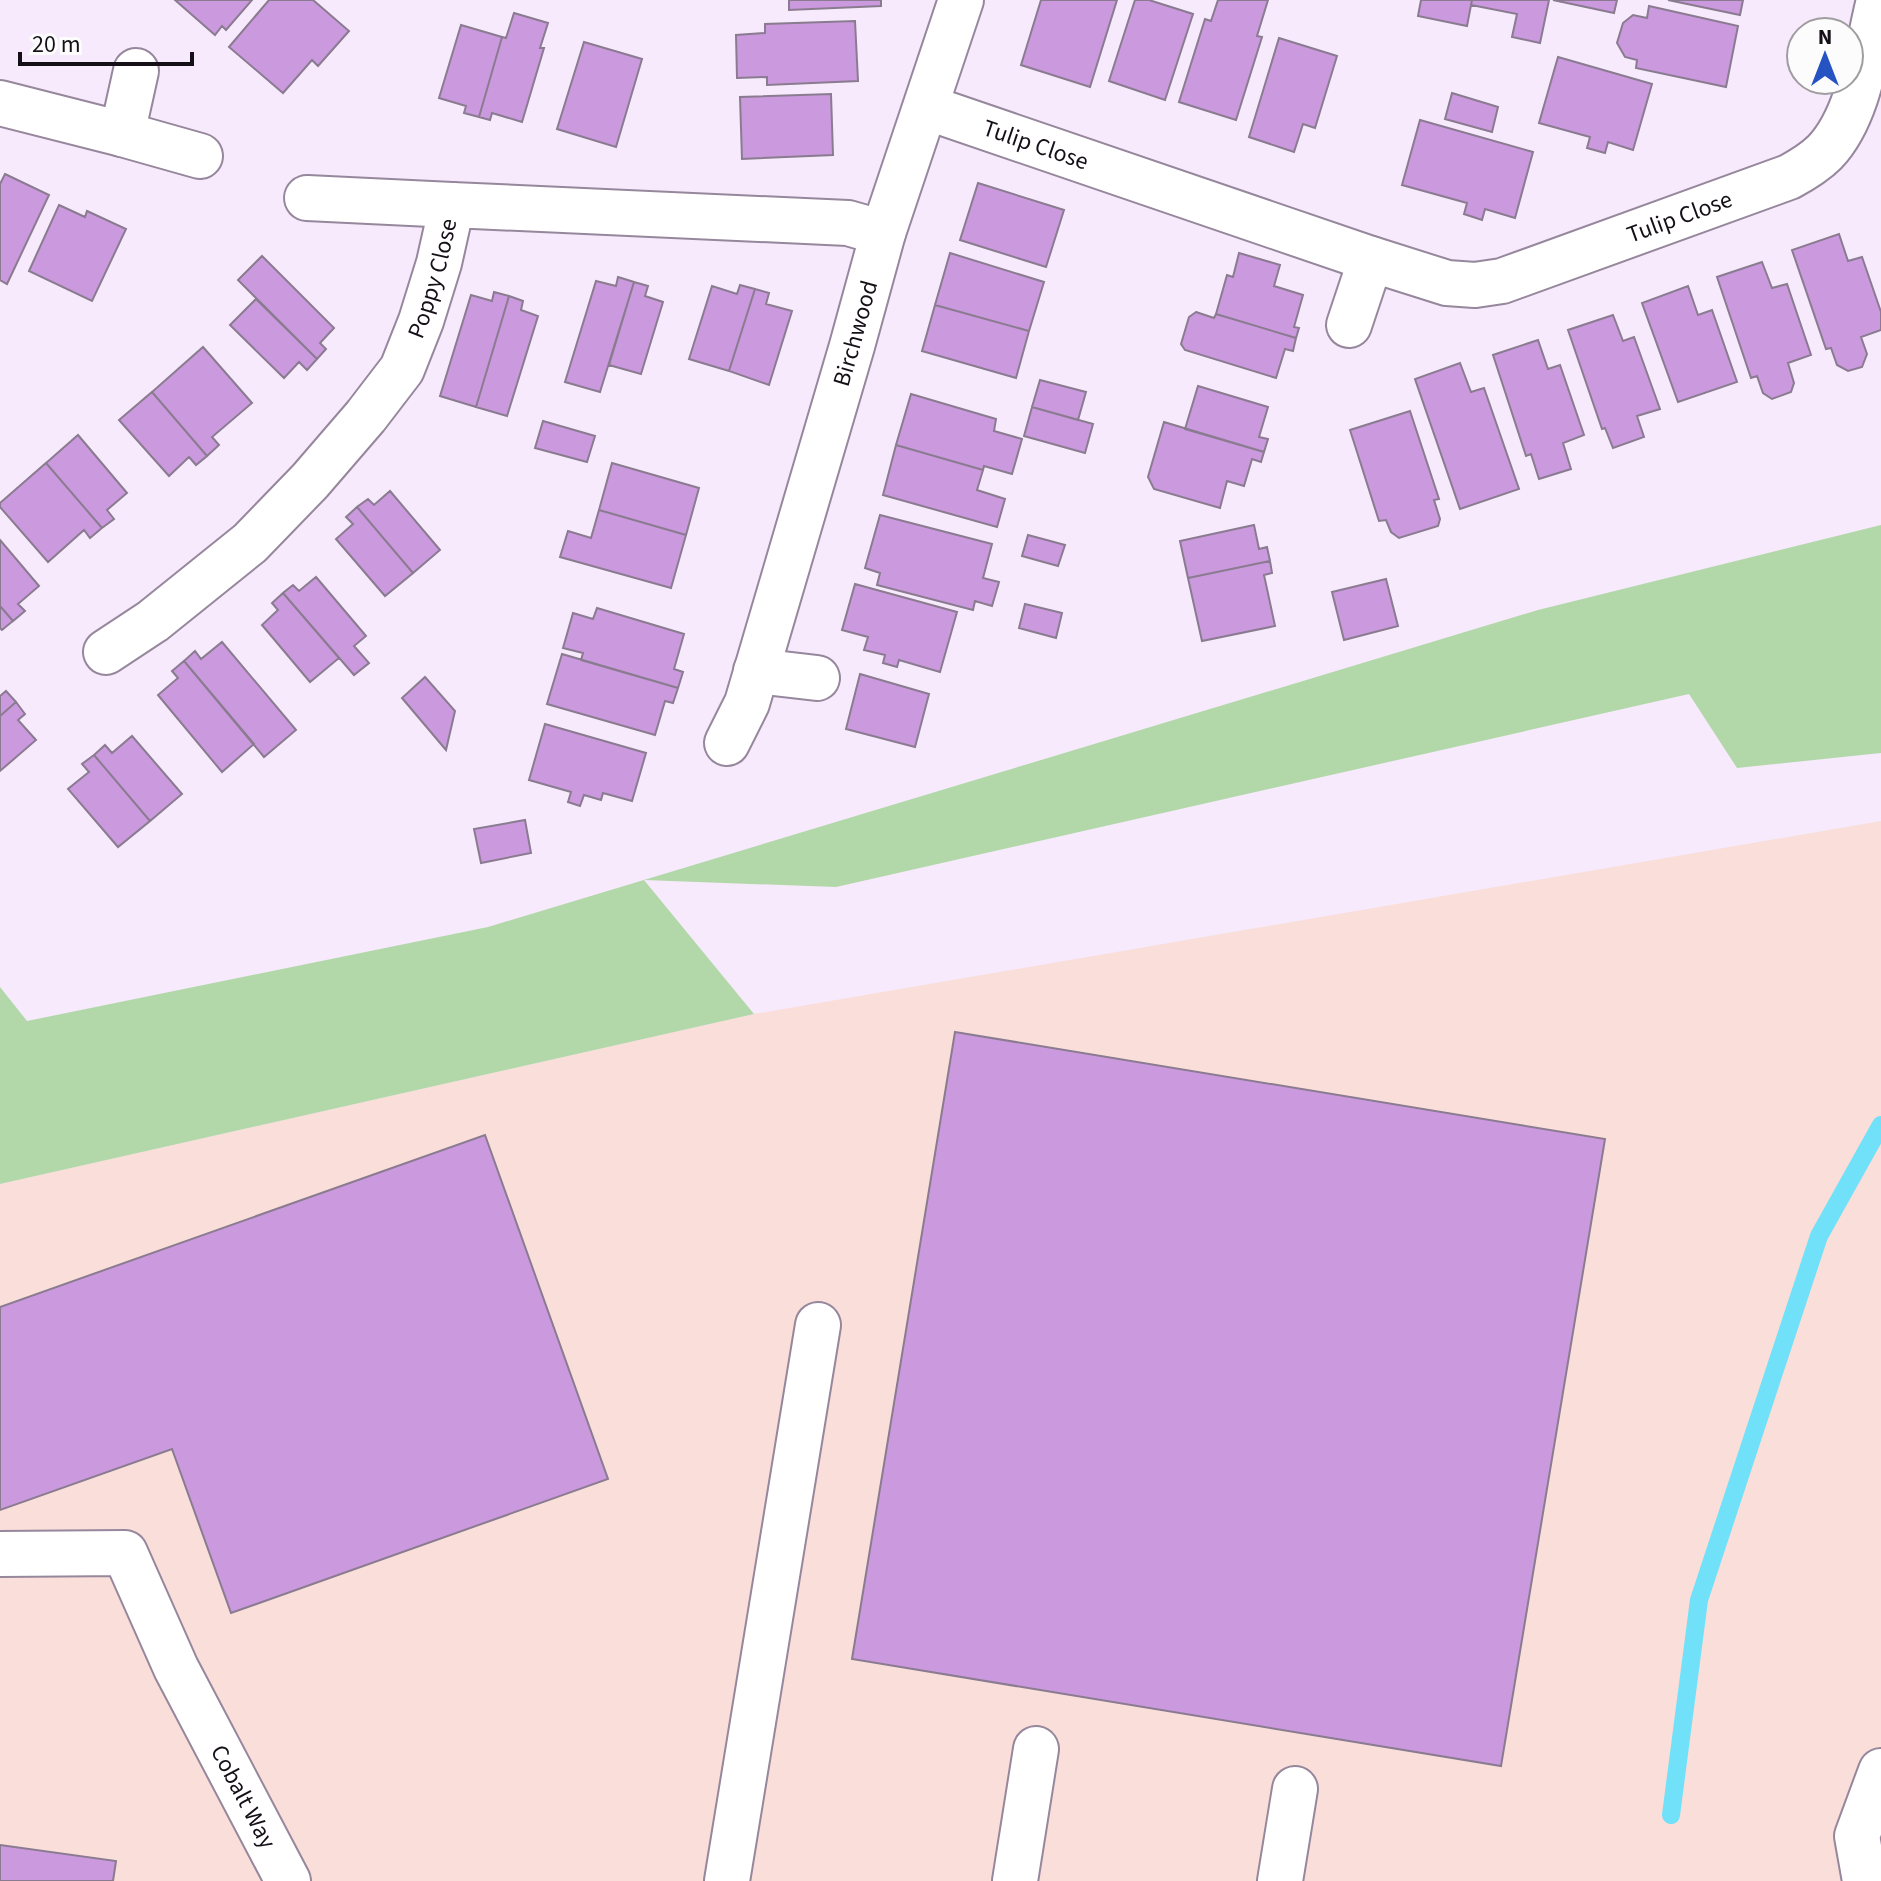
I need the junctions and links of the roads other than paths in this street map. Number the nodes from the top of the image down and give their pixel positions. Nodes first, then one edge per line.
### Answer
1 (961, 0) edge
2 (1879, 0) edge
3 (136, 71) dead end
4 (0, 103) edge
5 (926, 107) junction
6 (122, 134) junction
7 (200, 156) dead end
8 (307, 198) dead end
9 (452, 205) junction
10 (883, 233) junction
11 (1371, 259) junction
12 (1349, 325) dead end
13 (106, 652) dead end
14 (756, 671) junction
15 (817, 678) dead end
16 (727, 743) dead end
17 (818, 1325) dead end
18 (0, 1554) edge
19 (1036, 1749) dead end
20 (1881, 1771) edge
21 (1295, 1789) dead end
22 (288, 1881) edge
23 (727, 1881) edge
24 (1015, 1881) edge
25 (1280, 1881) edge
26 (1865, 1881) edge

1 - 5 street, Birchwood
2 - 11 street, Tulip Close
3 - 6 street
4 - 6 street
5 - 10 street, Birchwood
5 - 11 street, Tulip Close
6 - 7 street
8 - 9 street
9 - 10 street, Poppy Close
9 - 13 street, Poppy Close
10 - 14 street, Birchwood
11 - 12 street
14 - 15 street
14 - 16 street, Birchwood
17 - 23 street
18 - 22 street, Cobalt Way
19 - 24 street
20 - 26 street
21 - 25 street

